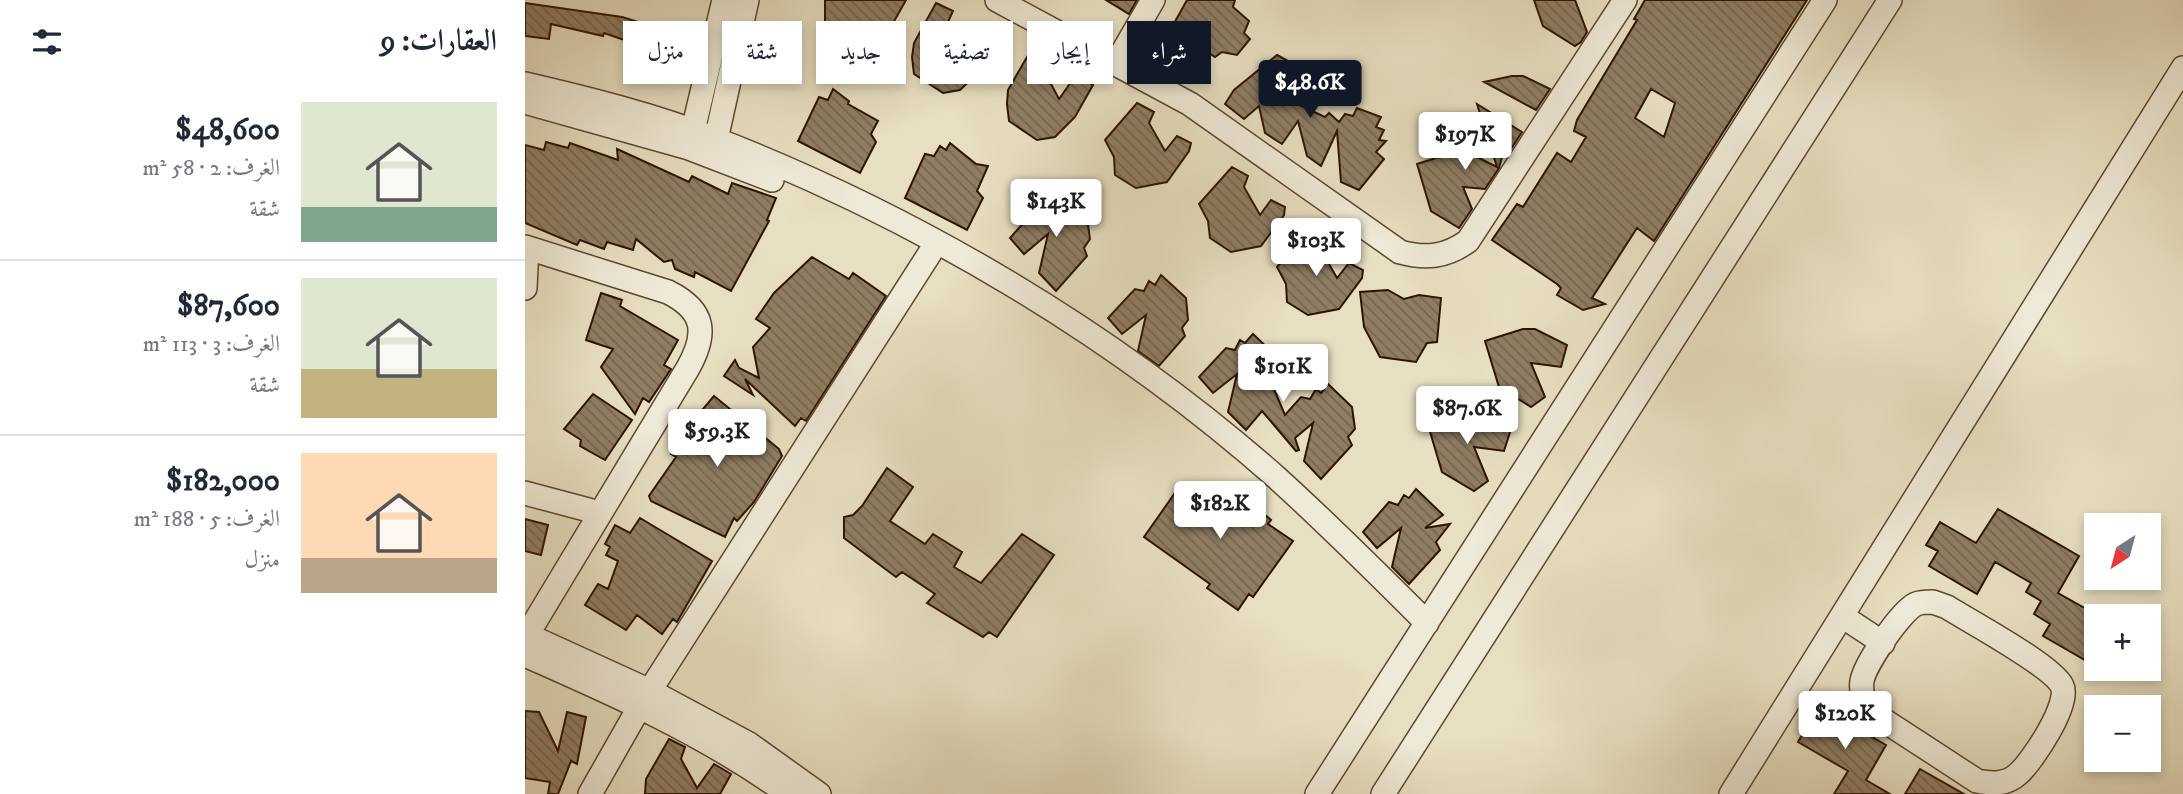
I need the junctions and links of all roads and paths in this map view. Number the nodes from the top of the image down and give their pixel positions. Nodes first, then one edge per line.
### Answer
1 (724, 0) edge
2 (747, 0) edge
3 (997, 0) edge
4 (1153, 0) edge
5 (1625, 0) edge
6 (1825, 0) edge
7 (1890, 0) edge
8 (1117, 62) junction
9 (2183, 68) edge
10 (525, 84) edge
11 (525, 102) edge
12 (691, 139) junction
13 (714, 147) junction
14 (526, 247) edge
15 (930, 253) junction
16 (525, 288) edge
17 (525, 493) edge
18 (600, 513) junction
19 (1842, 616) junction
20 (1423, 630) junction
21 (526, 641) edge
22 (1883, 643) junction
23 (645, 698) junction
24 (590, 794) edge
25 (789, 794) edge
26 (820, 794) edge
27 (1317, 794) edge
28 (1383, 794) edge
29 (1731, 794) edge

1 - 12 street
2 - 13 street
3 - 8 street
4 - 8 street
5 - 8 street
6 - 20 street
7 - 28 street
9 - 19 street
10 - 12 street
11 - 12 street
12 - 13 street
13 - 15 street
13 - 20 street
14 - 16 street
14 - 18 street
15 - 20 street
15 - 23 street
17 - 18 street
18 - 21 street
19 - 22 street
19 - 29 street
20 - 27 street
21 - 23 street
22 - 22 street
23 - 24 street
23 - 25 street
23 - 26 street

